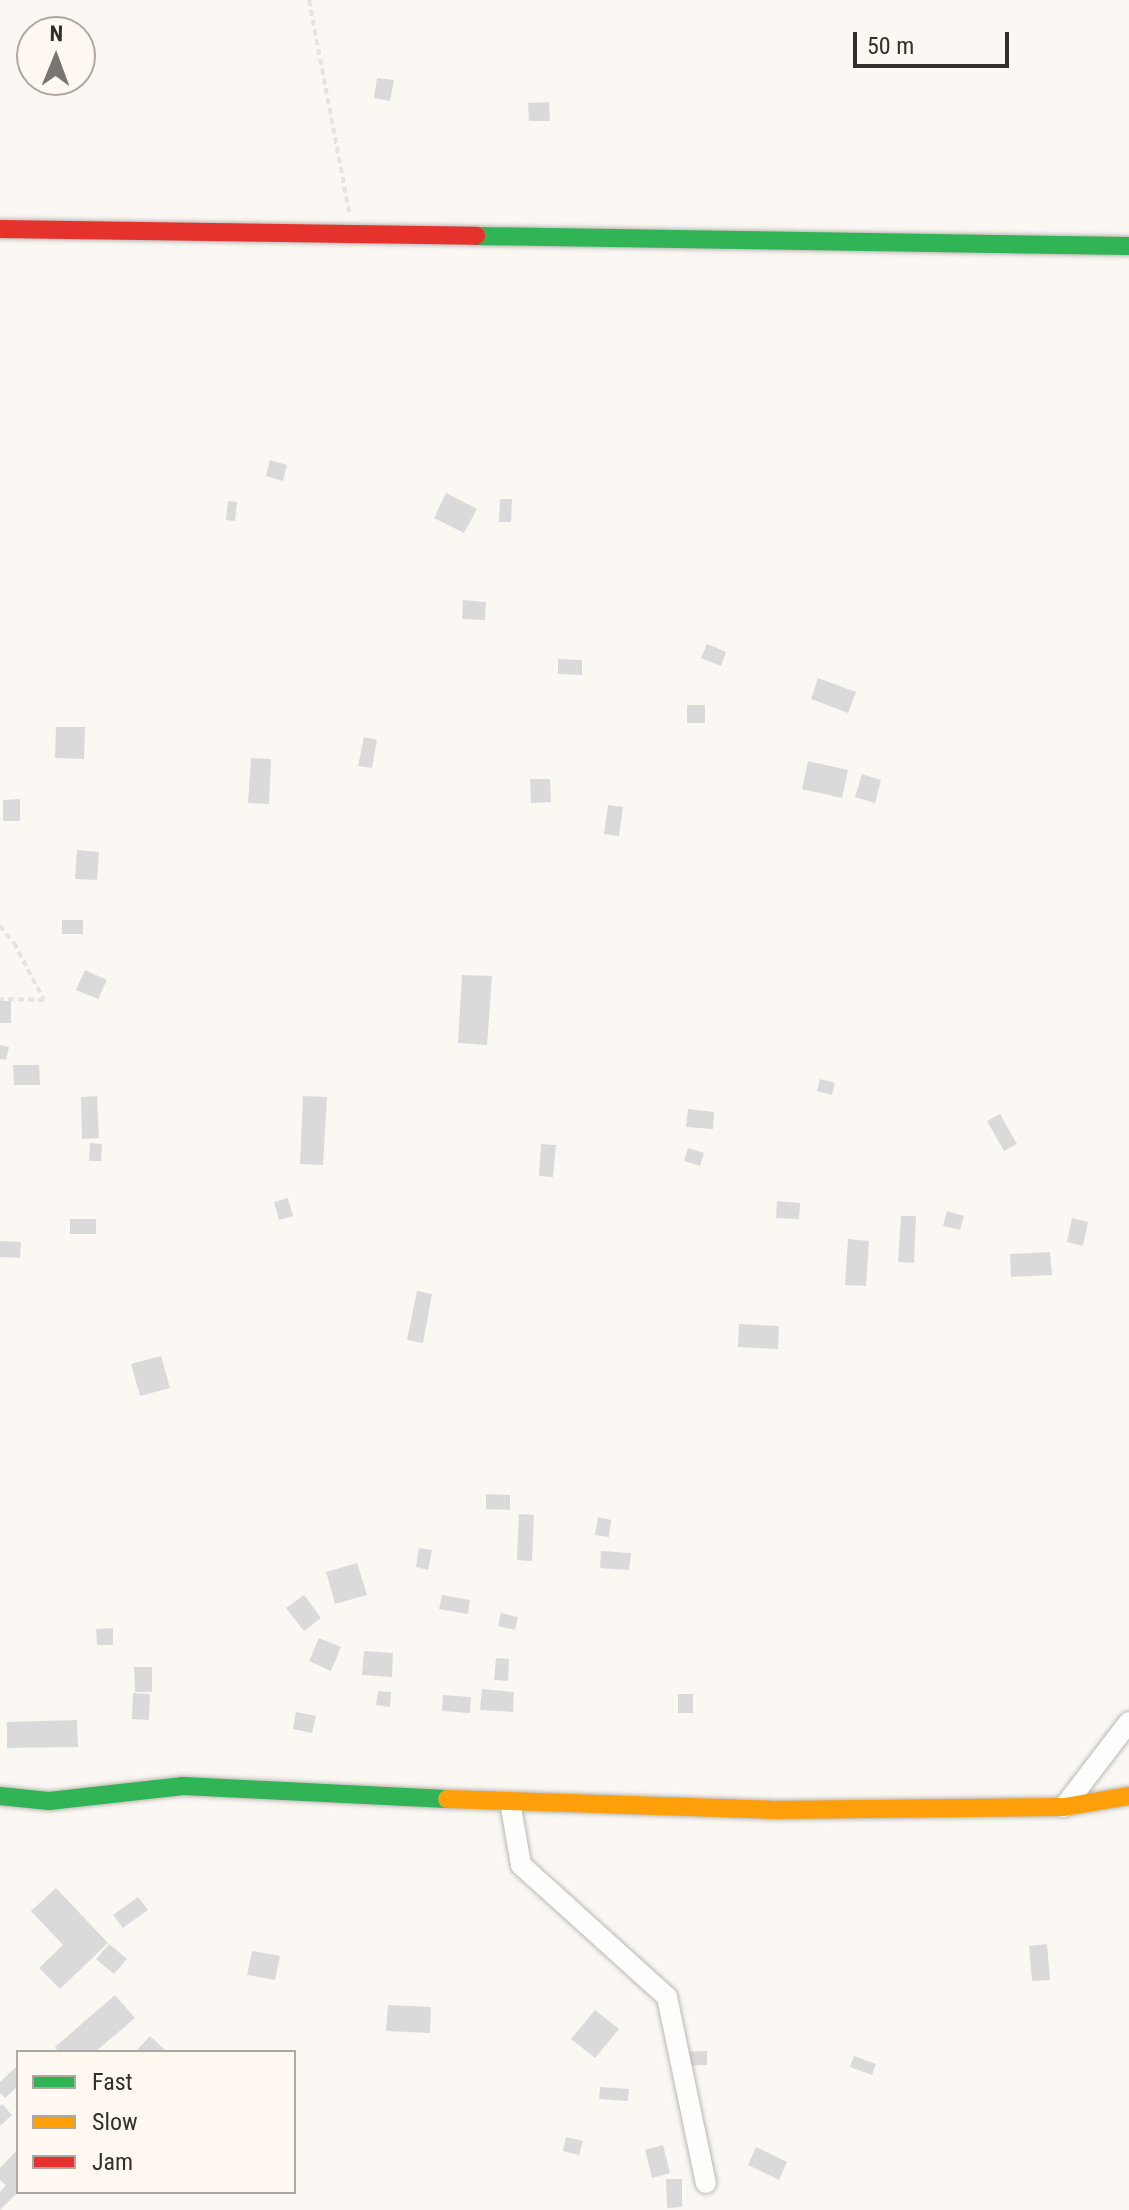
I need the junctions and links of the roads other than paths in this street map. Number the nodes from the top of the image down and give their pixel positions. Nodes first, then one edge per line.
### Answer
1 (0, 229) edge
2 (1129, 246) edge
3 (1129, 1722) edge
4 (0, 1796) edge
5 (1129, 1796) edge
6 (510, 1802) junction
7 (1064, 1807) junction
8 (706, 2183) dead end

1 - 2 street
3 - 7 street
4 - 6 street
5 - 7 street
6 - 7 street
6 - 8 street

